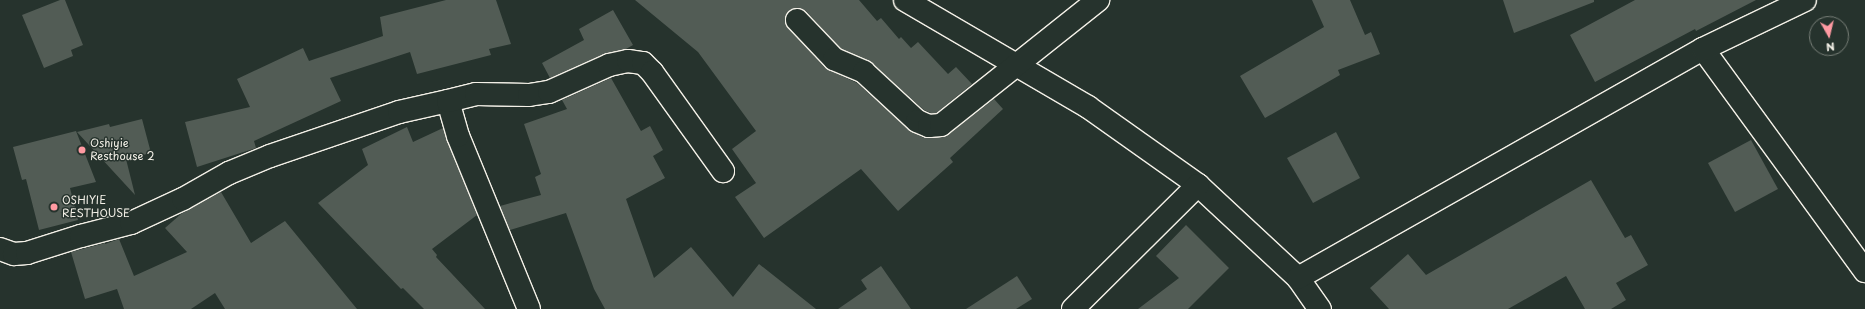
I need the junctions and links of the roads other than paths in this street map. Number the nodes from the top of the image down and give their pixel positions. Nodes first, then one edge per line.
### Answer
1 (905, 0) edge
2 (1098, 0) edge
3 (1805, 0) edge
4 (797, 20) dead end
5 (1703, 48) junction
6 (1018, 65) junction
7 (448, 101) junction
8 (723, 171) dead end
9 (1198, 185) junction
10 (0, 249) edge
11 (1865, 271) edge
12 (1298, 278) junction
13 (529, 309) edge
14 (1073, 309) edge
15 (1320, 309) edge

1 - 6 street
2 - 6 street
3 - 5 street
4 - 6 street
5 - 11 street
5 - 12 street
6 - 9 street
7 - 8 street
7 - 10 street
7 - 13 street
9 - 12 street
9 - 14 street
12 - 15 street

